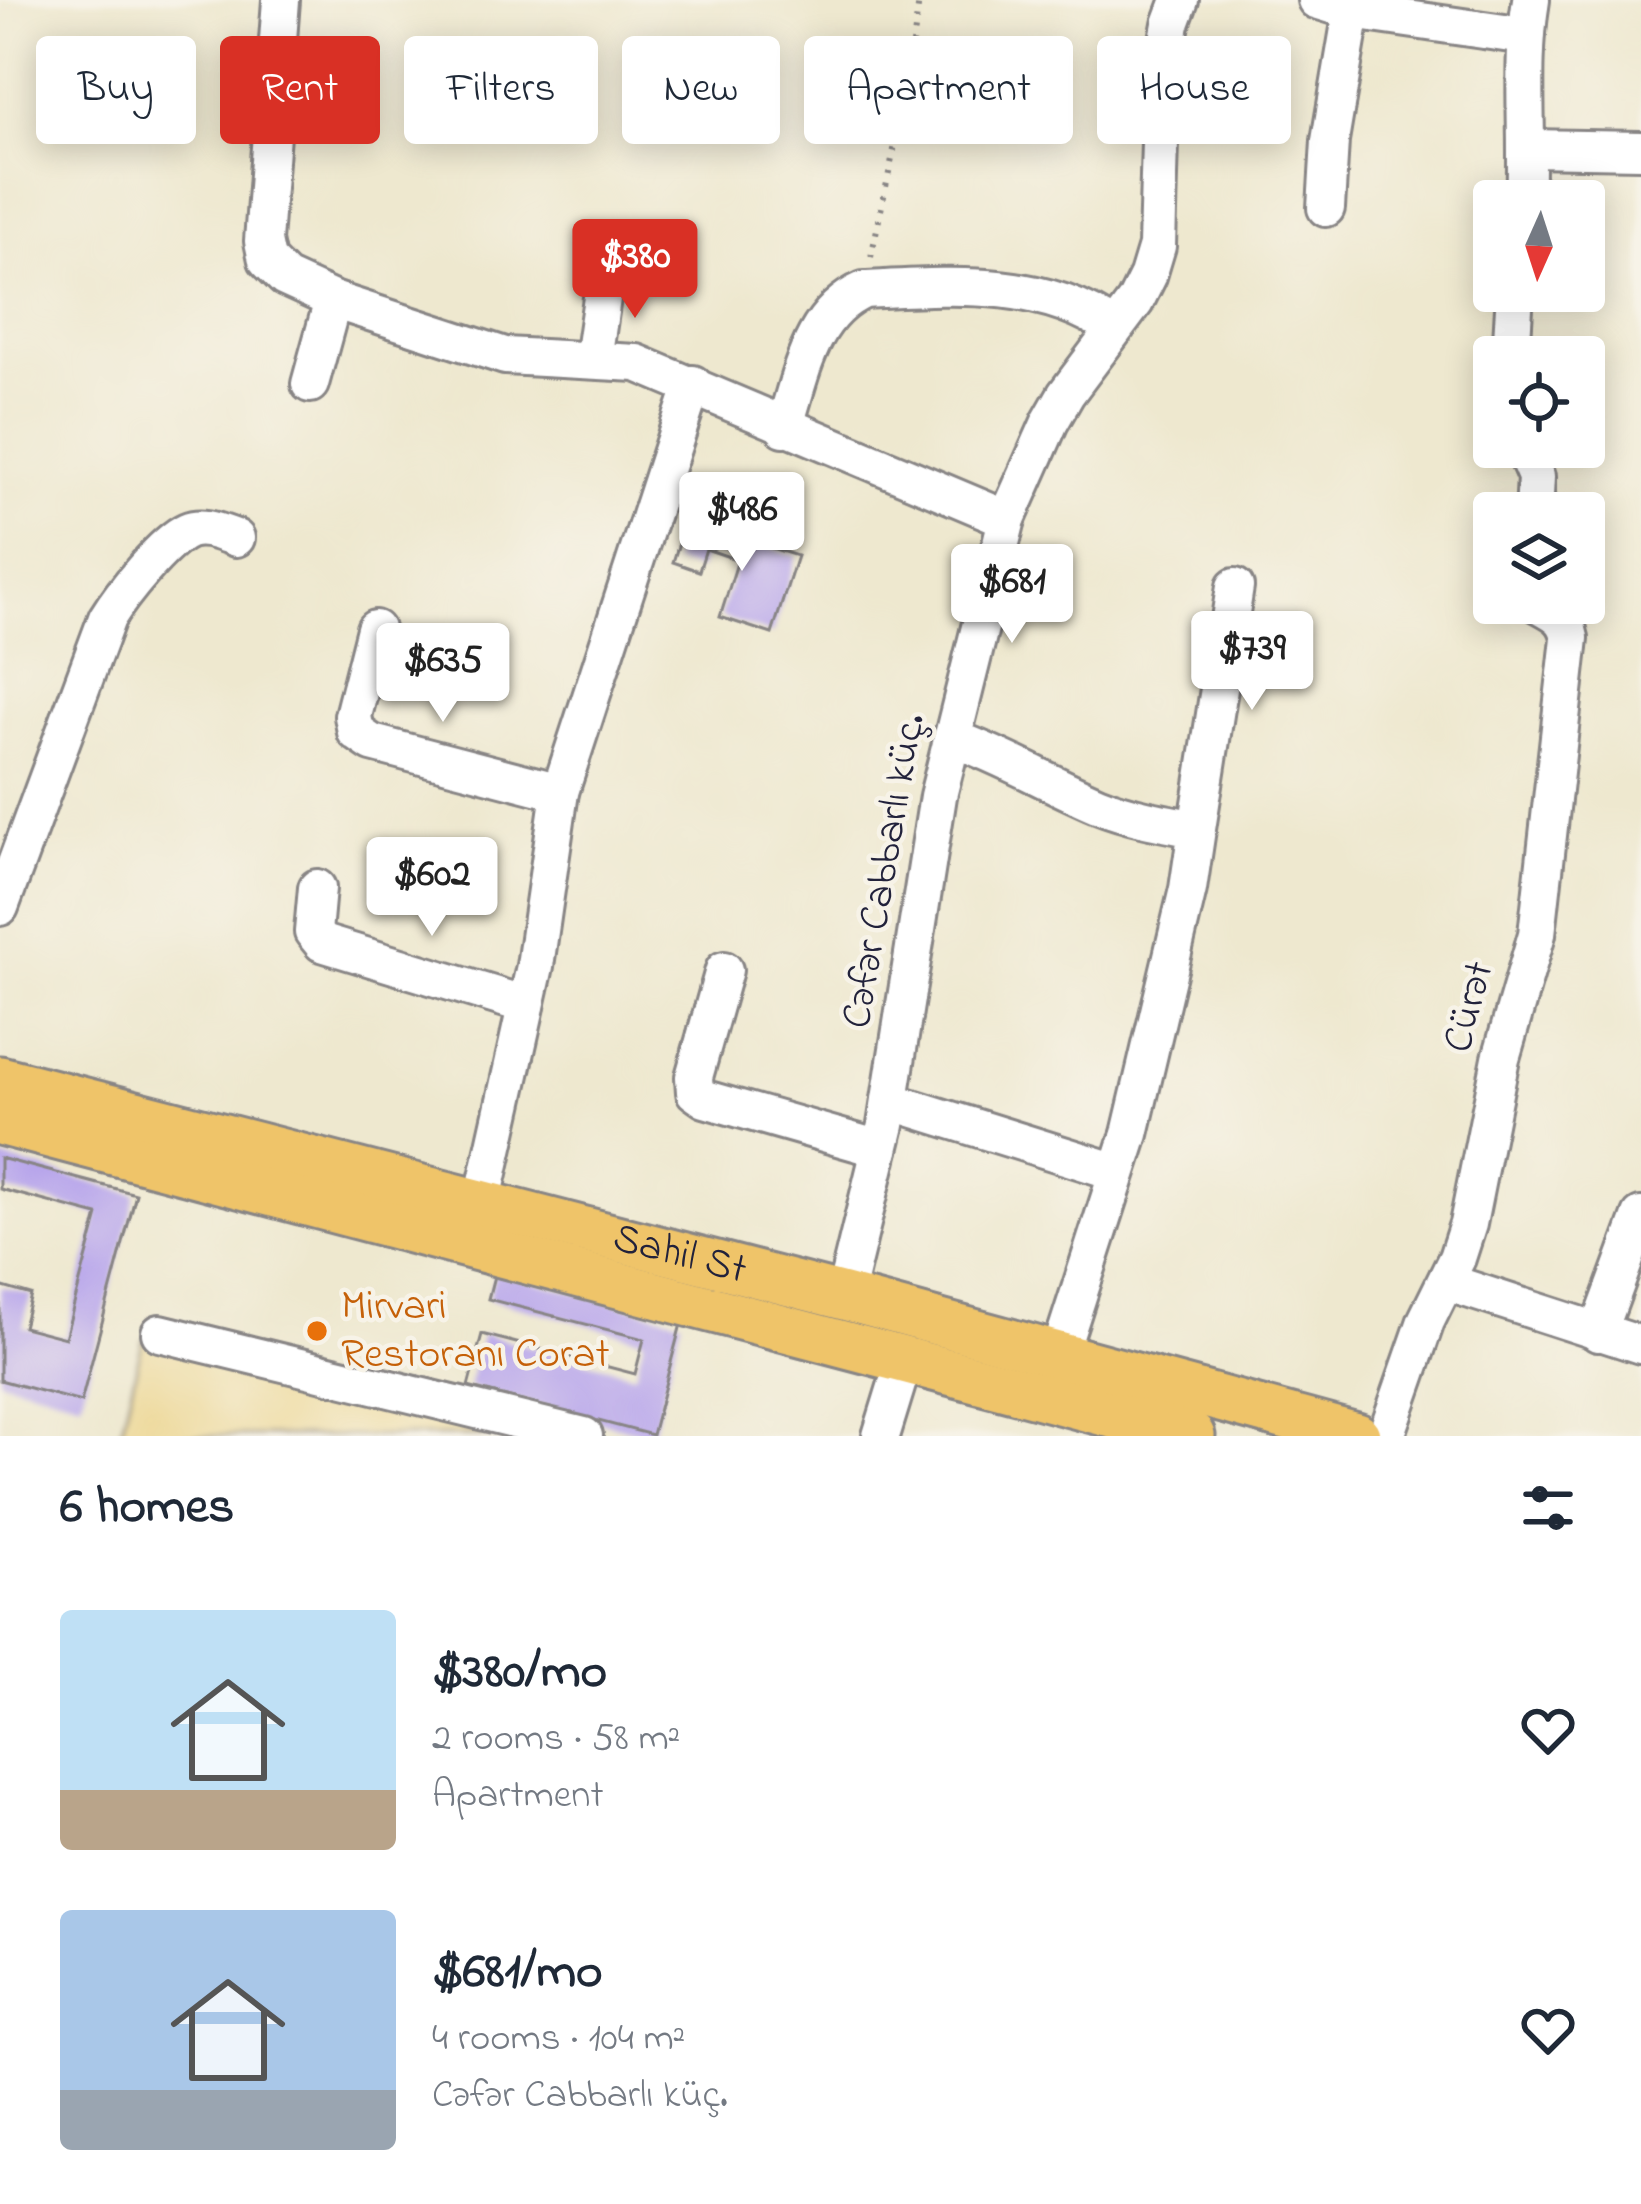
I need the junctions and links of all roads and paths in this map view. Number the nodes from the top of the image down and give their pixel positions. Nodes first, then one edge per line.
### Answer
1 (280, 0) edge
2 (919, 0) edge
3 (1180, 0) edge
4 (1316, 0) edge
5 (1352, 11) junction
6 (1528, 18) edge
7 (1528, 148) junction
8 (1641, 150) edge
9 (1526, 180) edge
10 (1326, 208) dead end
11 (606, 271) dead end
12 (864, 290) junction
13 (333, 300) junction
14 (1114, 329) junction
15 (593, 359) junction
16 (310, 384) dead end
17 (693, 384) junction
18 (784, 428) junction
19 (1007, 518) junction
20 (236, 538) dead end
21 (1235, 586) dead end
22 (1567, 624) edge
23 (375, 629) dead end
24 (952, 738) junction
25 (560, 792) junction
26 (1197, 829) junction
27 (317, 888) dead end
28 (0, 907) edge
29 (724, 970) dead end
30 (526, 1005) junction
31 (0, 1079) edge
32 (890, 1101) junction
33 (0, 1122) edge
34 (880, 1149) junction
35 (1117, 1172) junction
36 (482, 1204) junction
37 (1641, 1216) edge
38 (1446, 1282) junction
39 (844, 1297) junction
40 (160, 1333) dead end
41 (1598, 1333) junction
42 (1641, 1345) edge
43 (1059, 1355) junction
44 (905, 1358) junction
45 (584, 1436) edge
46 (881, 1436) edge
47 (1192, 1436) edge
48 (1357, 1436) edge
49 (1386, 1436) edge

1 - 13 street
2 - 12 path
3 - 14 street, Cəfər Cabbarlı küç.
4 - 5 street
5 - 6 street
5 - 10 street
6 - 7 street
7 - 8 street
7 - 9 street
11 - 15 street
12 - 14 street
12 - 18 street
13 - 15 street
13 - 16 street
14 - 19 street, Cəfər Cabbarlı küç.
15 - 17 street
17 - 18 street
17 - 25 street
18 - 19 street
19 - 24 street, Cəfər Cabbarlı küç.
20 - 28 street
21 - 26 street
22 - 38 street, Cürət
23 - 25 street
24 - 26 street
24 - 32 street, Cəfər Cabbarlı küç.
25 - 30 street
26 - 35 street
27 - 30 street
29 - 34 street
30 - 36 street
31 - 36 main road, Sahil St
32 - 34 street, Cəfər Cabbarlı küç.
32 - 35 street
33 - 44 main road, Sahil St
34 - 39 street, Cəfər Cabbarlı küç.
35 - 43 street
36 - 39 main road, Sahil St
37 - 41 street
38 - 41 street
38 - 49 street, Cürət
39 - 43 main road, Sahil St
40 - 45 street
41 - 42 street
43 - 48 main road, Sahil St
44 - 46 street
44 - 47 main road, Sahil St

